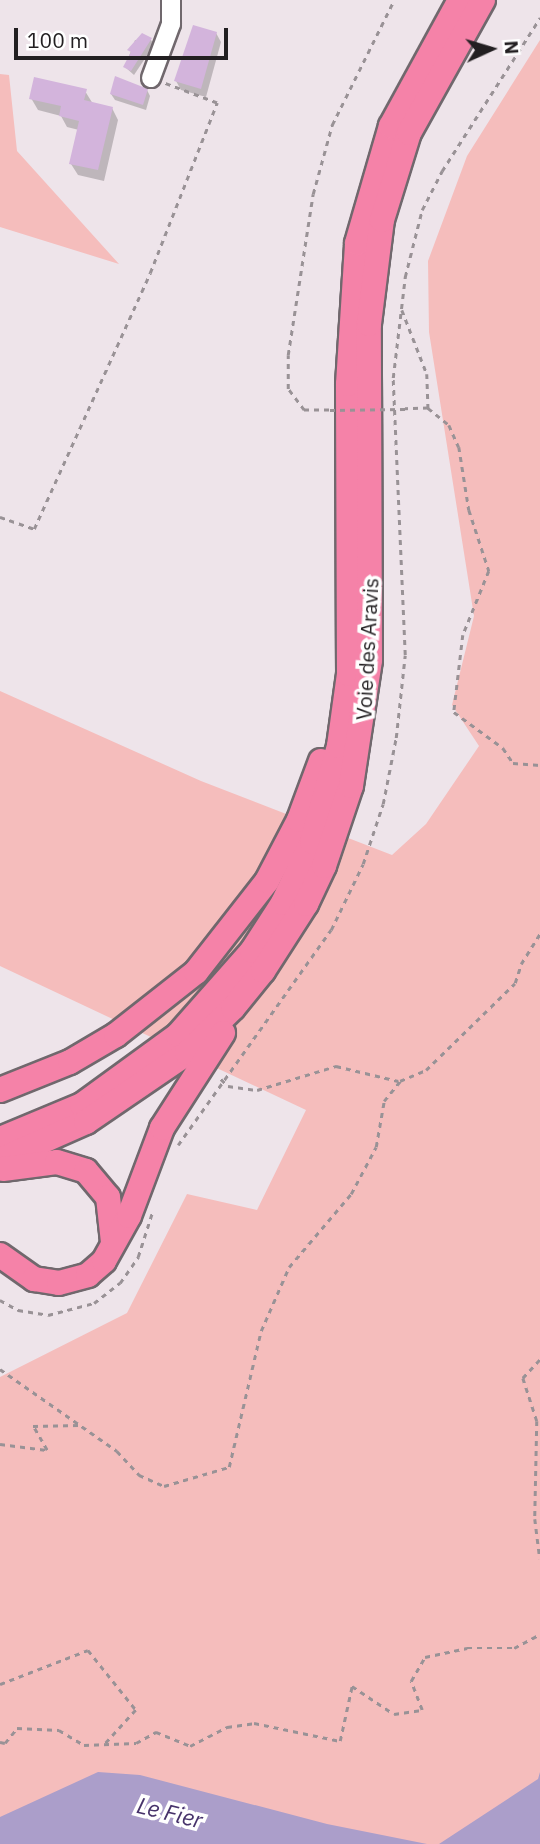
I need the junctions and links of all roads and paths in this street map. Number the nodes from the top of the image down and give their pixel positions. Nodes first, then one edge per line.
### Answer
1 (171, 0) edge
2 (394, 0) edge
3 (460, 0) edge
4 (483, 0) edge
5 (151, 78) joint
6 (401, 307) dead end
7 (428, 408) junction
8 (0, 517) edge
9 (350, 642) junction
10 (540, 765) edge
11 (540, 934) edge
12 (263, 971) junction
13 (221, 1079) dead end
14 (400, 1081) junction
15 (0, 1090) edge
16 (0, 1139) edge
17 (0, 1160) edge
18 (0, 1169) edge
19 (111, 1250) junction
20 (0, 1255) edge
21 (540, 1360) edge
22 (0, 1369) edge
23 (79, 1425) junction
24 (0, 1444) edge
25 (540, 1559) edge
26 (540, 1634) edge
27 (0, 1684) edge
28 (0, 1742) edge
29 (106, 1744) junction

1 - 5 street
2 - 7 path, bridge
3 - 9 highway, Voie des Aravis
4 - 12 highway, Voie des Aravis
5 - 8 path
6 - 7 path
7 - 10 path
9 - 15 highway
9 - 16 highway, Voie des Aravis
11 - 14 path
12 - 17 highway, Voie des Aravis
12 - 19 highway
13 - 14 path
14 - 23 path
18 - 19 highway
19 - 20 highway
21 - 25 path
22 - 23 path
23 - 24 path
26 - 29 path
27 - 29 path
28 - 29 path

